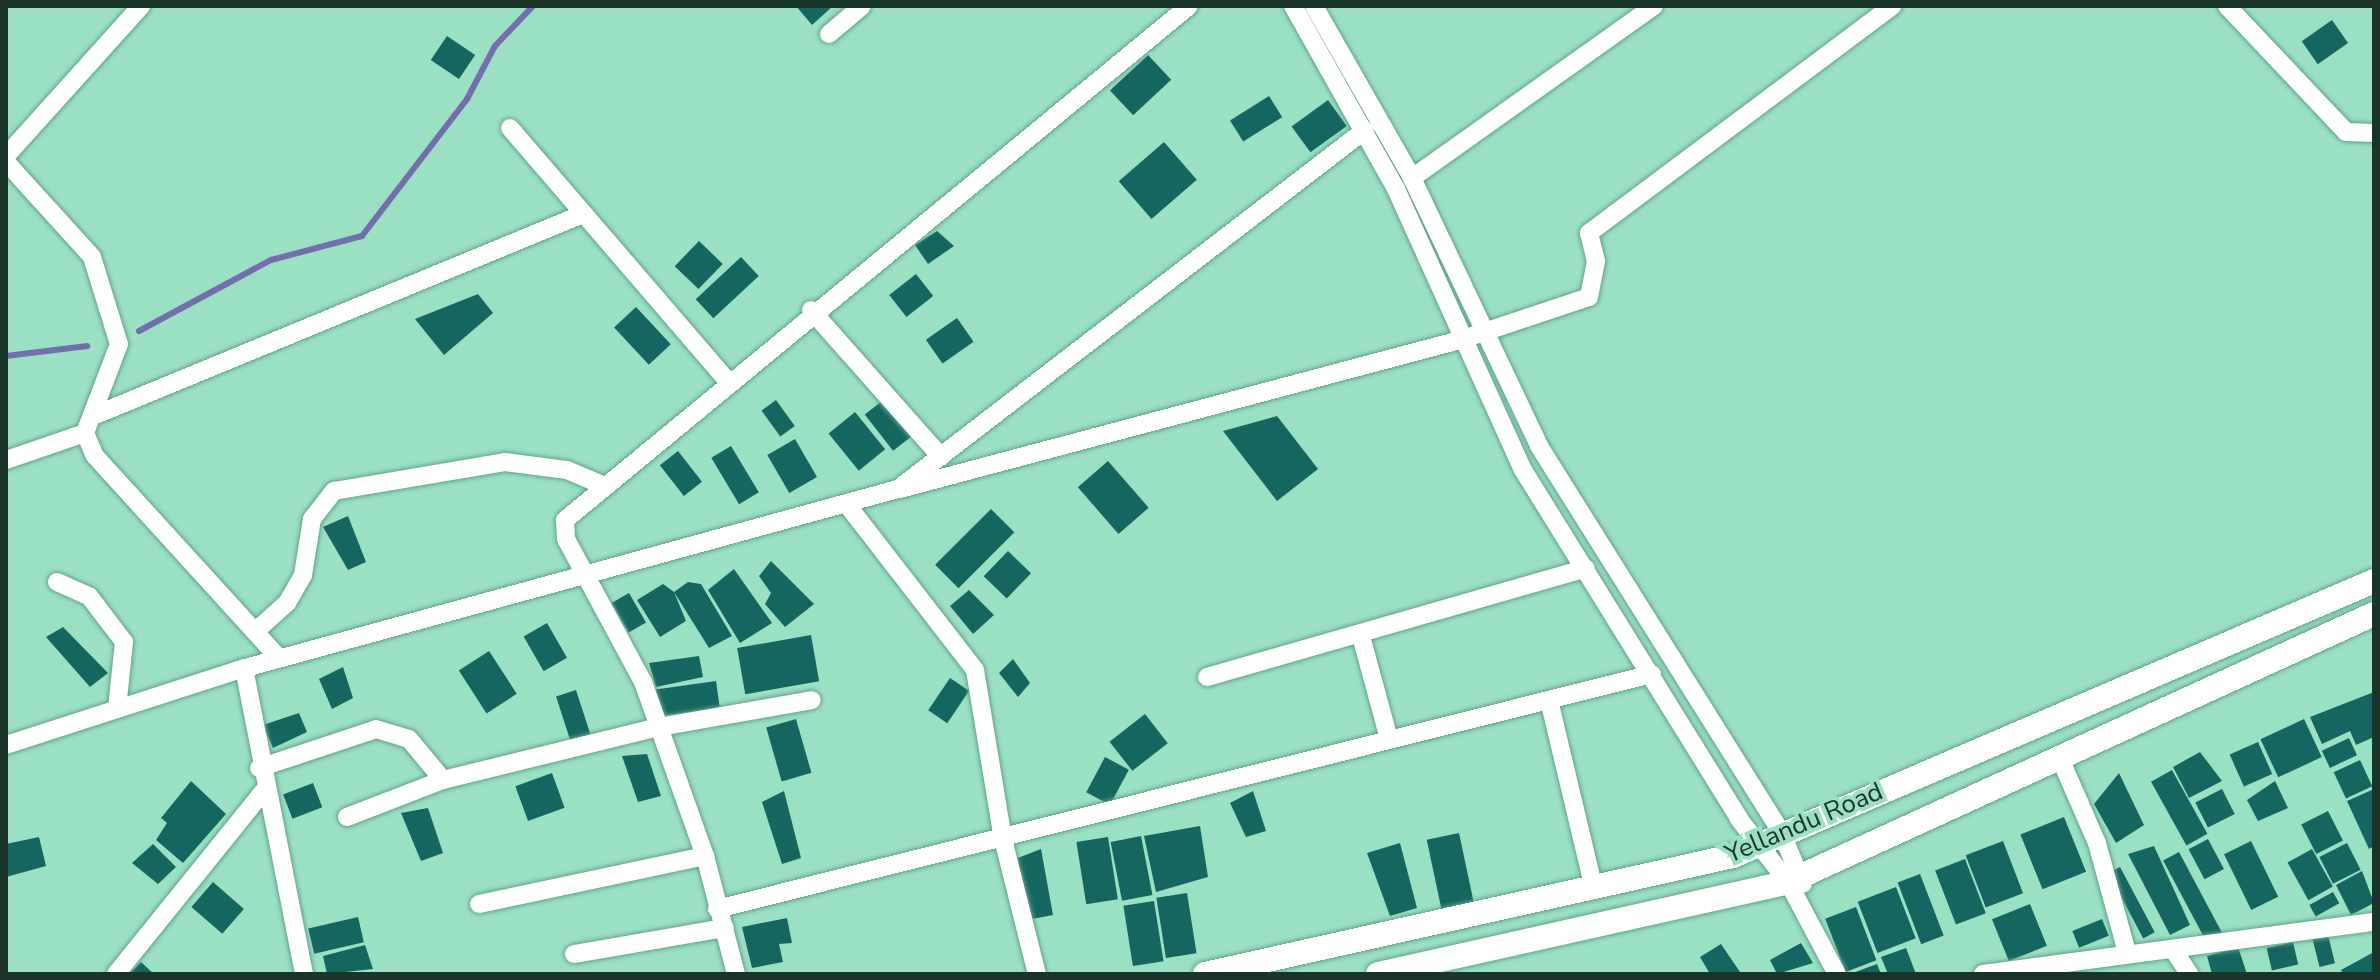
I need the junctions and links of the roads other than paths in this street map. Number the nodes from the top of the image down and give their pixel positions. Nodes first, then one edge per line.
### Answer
1 (141, 6) edge
2 (862, 6) edge
3 (1189, 6) edge
4 (1293, 6) edge
5 (1314, 6) edge
6 (1654, 6) edge
7 (1892, 6) edge
8 (2227, 6) edge
9 (829, 34) dead end
10 (510, 128) dead end
11 (1365, 130) junction
12 (2374, 133) edge
13 (6, 159) edge
14 (1412, 178) junction
15 (583, 214) junction
16 (811, 310) junction
17 (1483, 333) junction
18 (1460, 340) junction
19 (729, 383) junction
20 (98, 414) junction
21 (85, 433) junction
22 (941, 457) junction
23 (6, 460) edge
24 (602, 485) junction
25 (898, 489) junction
26 (849, 507) junction
27 (1586, 568) junction
28 (589, 577) junction
29 (2374, 581) edge
30 (57, 582) dead end
31 (2374, 614) edge
32 (258, 629) junction
33 (1361, 636) junction
34 (279, 658) junction
35 (244, 668) junction
36 (1652, 674) junction
37 (1207, 677) dead end
38 (812, 700) dead end
39 (1549, 700) junction
40 (117, 709) junction
41 (659, 727) junction
42 (1389, 739) junction
43 (6, 745) edge
44 (2059, 756) junction
45 (259, 768) junction
46 (443, 780) junction
47 (263, 792) junction
48 (347, 817) dead end
49 (1782, 834) junction
50 (1003, 839) junction
51 (1758, 845) junction
52 (705, 856) junction
53 (1796, 878) junction
54 (1594, 889) junction
55 (479, 904) dead end
56 (717, 909) junction
57 (2374, 922) edge
58 (725, 928) junction
59 (2173, 949) junction
60 (2127, 953) junction
61 (574, 954) dead end
62 (116, 974) edge
63 (304, 974) edge
64 (736, 974) edge
65 (1037, 974) edge
66 (1205, 974) edge
67 (1378, 974) edge
68 (1837, 974) edge
69 (1983, 974) edge
70 (2189, 974) edge

1 - 13 street
2 - 9 street
3 - 16 street
4 - 11 street
5 - 14 street
6 - 14 street
7 - 17 street
8 - 12 street
10 - 15 street
11 - 18 street
11 - 22 street
13 - 20 street
14 - 17 street
15 - 19 street
15 - 20 street
16 - 19 street
16 - 22 street
17 - 18 street
17 - 49 street
18 - 25 street
18 - 27 street
19 - 24 street
20 - 21 street
21 - 23 street
21 - 32 street
22 - 25 street
24 - 28 street
24 - 32 street
25 - 26 street
26 - 28 street
26 - 50 street
27 - 33 street
27 - 36 street
28 - 34 street
28 - 41 street
29 - 49 main road, Yellandu Road
30 - 40 street
31 - 44 main road, Yellandu Road
32 - 34 street
33 - 37 street
33 - 42 street
34 - 35 street
35 - 40 street
35 - 45 street
36 - 39 street
36 - 51 street
38 - 41 street
39 - 42 street
39 - 54 street
40 - 43 street
41 - 46 street
41 - 52 street
42 - 50 street
44 - 53 main road, Yellandu Road
44 - 60 street
45 - 46 street
45 - 47 street
46 - 48 street
47 - 62 street
47 - 63 street
49 - 51 main road, Yellandu Road
49 - 53 street
50 - 56 street
50 - 65 street
51 - 53 street
51 - 54 main road, Yellandu Road
52 - 55 street
52 - 56 street
53 - 67 main road, Yellandu Road
53 - 68 street
54 - 66 main road, Yellandu Road
56 - 58 street
57 - 59 street
58 - 61 street
58 - 64 street
59 - 60 street
59 - 70 street
60 - 69 street

